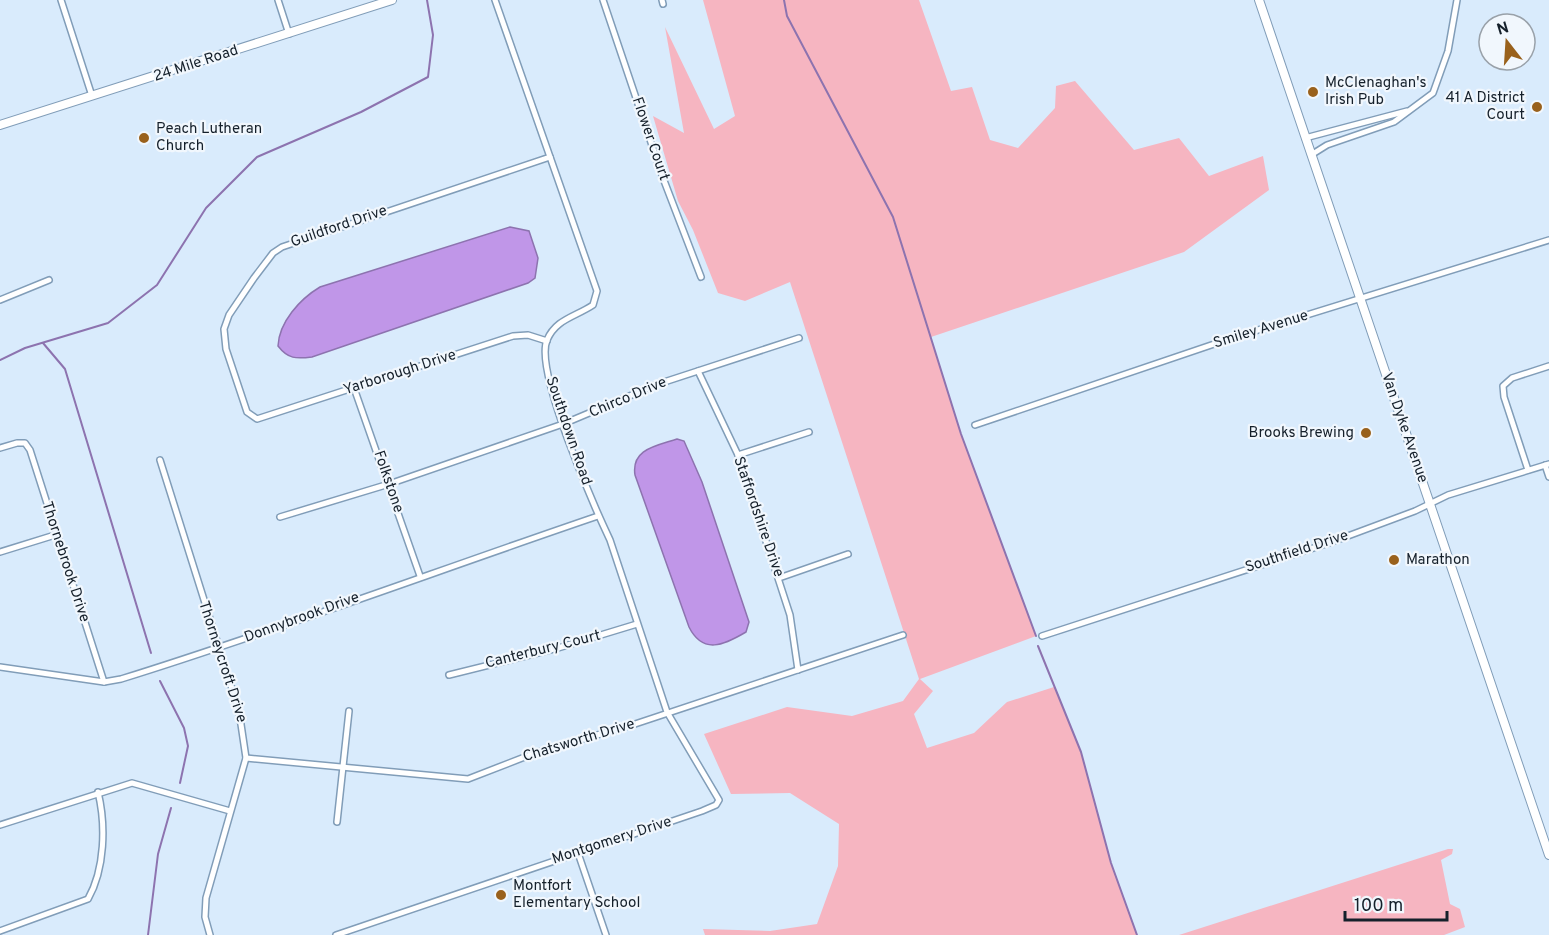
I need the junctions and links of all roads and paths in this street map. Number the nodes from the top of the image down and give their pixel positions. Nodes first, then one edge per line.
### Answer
1 (61, 0) edge
2 (278, 0) edge
3 (392, 0) edge
4 (495, 0) edge
5 (603, 0) edge
6 (1259, 0) edge
7 (1457, 0) edge
8 (289, 34) junction
9 (92, 96) junction
10 (1409, 111) junction
11 (0, 125) edge
12 (1305, 138) junction
13 (1311, 155) junction
14 (550, 157) junction
15 (1549, 240) edge
16 (701, 277) dead end
17 (49, 280) dead end
18 (1360, 299) junction
19 (0, 300) edge
20 (799, 338) dead end
21 (547, 341) junction
22 (1549, 366) edge
23 (698, 370) junction
24 (354, 388) junction
25 (253, 419) joint
26 (563, 424) junction
27 (975, 425) dead end
28 (809, 432) dead end
29 (0, 448) edge
30 (738, 456) junction
31 (160, 460) dead end
32 (1547, 464) edge
33 (1528, 470) junction
34 (1549, 477) edge
35 (389, 484) junction
36 (1431, 502) junction
37 (598, 516) junction
38 (280, 517) dead end
39 (56, 535) junction
40 (0, 552) edge
41 (848, 554) dead end
42 (420, 576) junction
43 (779, 578) junction
44 (637, 624) junction
45 (903, 635) dead end
46 (1042, 636) dead end
47 (217, 648) junction
48 (0, 667) edge
49 (798, 670) junction
50 (449, 675) dead end
51 (104, 682) junction
52 (348, 711) dead end
53 (667, 712) junction
54 (246, 758) junction
55 (342, 768) junction
56 (98, 792) junction
57 (718, 803) joint
58 (230, 811) junction
59 (337, 822) dead end
60 (0, 825) edge
61 (578, 852) junction
62 (1549, 855) edge
63 (0, 931) edge
64 (210, 935) edge
65 (336, 935) edge
66 (606, 935) edge

1 - 9 street
2 - 8 street
3 - 8 main road, 24 Mile Road
4 - 14 street
5 - 16 street, Flower Court
6 - 12 main road, Van Dyke Avenue
7 - 10 street
8 - 9 main road, 24 Mile Road
9 - 11 main road, 24 Mile Road
10 - 12 street
10 - 13 street
12 - 13 main road, Van Dyke Avenue
13 - 18 main road, Van Dyke Avenue
14 - 21 street
14 - 25 street, Guildford Drive
15 - 18 street, Smiley Avenue
17 - 19 street
18 - 27 street, Smiley Avenue
18 - 36 main road, Van Dyke Avenue
20 - 23 street, Chirco Drive
21 - 24 street, Yarborough Drive
21 - 26 street, Southdown Road
22 - 33 street
23 - 26 street, Chirco Drive
23 - 30 street, Staffordshire Drive
24 - 25 street, Yarborough Drive
24 - 35 street, Folkstone
26 - 35 street, Chirco Drive
26 - 37 street, Southdown Road
28 - 30 street
29 - 39 street, Thornebrook Drive
30 - 43 street, Staffordshire Drive
31 - 47 street, Thorneycroft Drive
32 - 33 street, Southfield Drive
32 - 34 street
33 - 36 street, Southfield Drive
35 - 38 street, Chirco Drive
35 - 42 street, Folkstone
36 - 46 street, Southfield Drive
36 - 62 main road, Van Dyke Avenue
37 - 42 street, Donnybrook Drive
37 - 44 street, Southdown Road
39 - 40 street
39 - 51 street, Thornebrook Drive
41 - 43 street
42 - 47 street, Donnybrook Drive
43 - 49 street, Staffordshire Drive
44 - 50 street, Canterbury Court
44 - 53 street, Southdown Road
45 - 49 street, Chatsworth Drive
47 - 51 street, Donnybrook Drive
47 - 54 street, Thorneycroft Drive
48 - 51 street, Donnybrook Drive
49 - 53 street, Chatsworth Drive
52 - 55 street
53 - 55 street, Chatsworth Drive
53 - 57 street, Southdown Road
54 - 55 street, Chatsworth Drive
54 - 58 street, Thorneycroft Drive
55 - 59 street
56 - 58 street
56 - 60 street
56 - 63 street
57 - 61 street, Montgomery Drive
58 - 64 street, Thorneycroft Drive
61 - 65 street, Montgomery Drive
61 - 66 street

